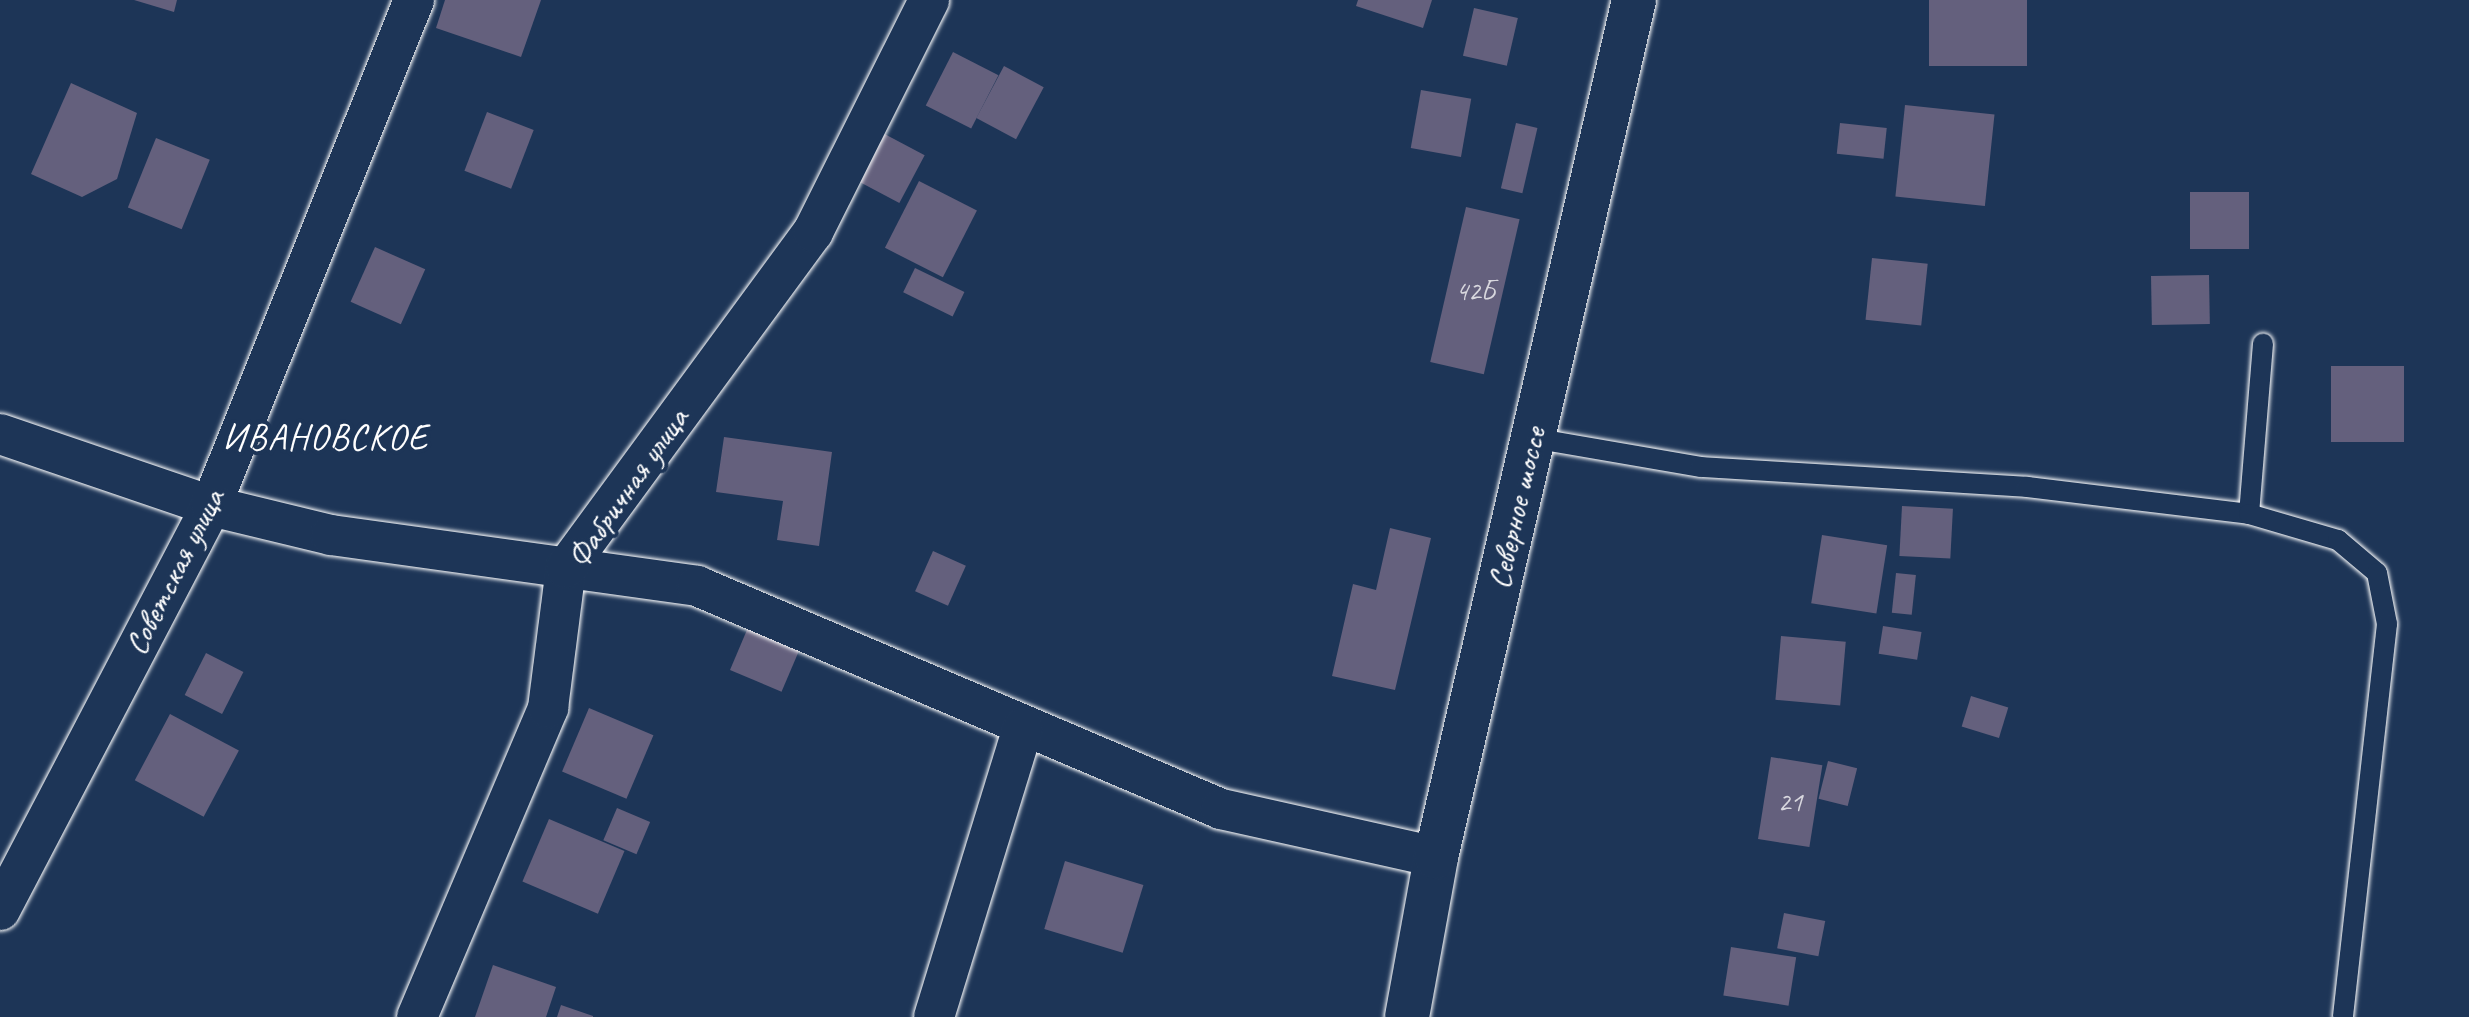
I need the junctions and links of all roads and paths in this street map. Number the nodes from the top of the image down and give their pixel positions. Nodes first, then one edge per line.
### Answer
1 (414, 0) edge
2 (929, 0) edge
3 (1634, 0) edge
4 (2263, 344) dead end
5 (0, 434) edge
6 (1533, 438) junction
7 (211, 506) junction
8 (2249, 514) junction
9 (566, 568) junction
10 (1023, 728) junction
11 (1436, 857) junction
12 (0, 910) edge
13 (417, 1017) edge
14 (934, 1017) edge
15 (1407, 1017) edge
16 (2343, 1017) edge

1 - 7 street, Советская улица
2 - 9 street, Фабричная улица
3 - 6 main road, Северное шоссе
4 - 8 lane
5 - 7 street
6 - 8 lane
6 - 11 main road, Северное шоссе
7 - 9 street
7 - 12 street, Советская улица
8 - 16 lane
9 - 10 street
9 - 13 street, Фабричная улица
10 - 11 street
10 - 14 street
11 - 15 main road, Северное шоссе

